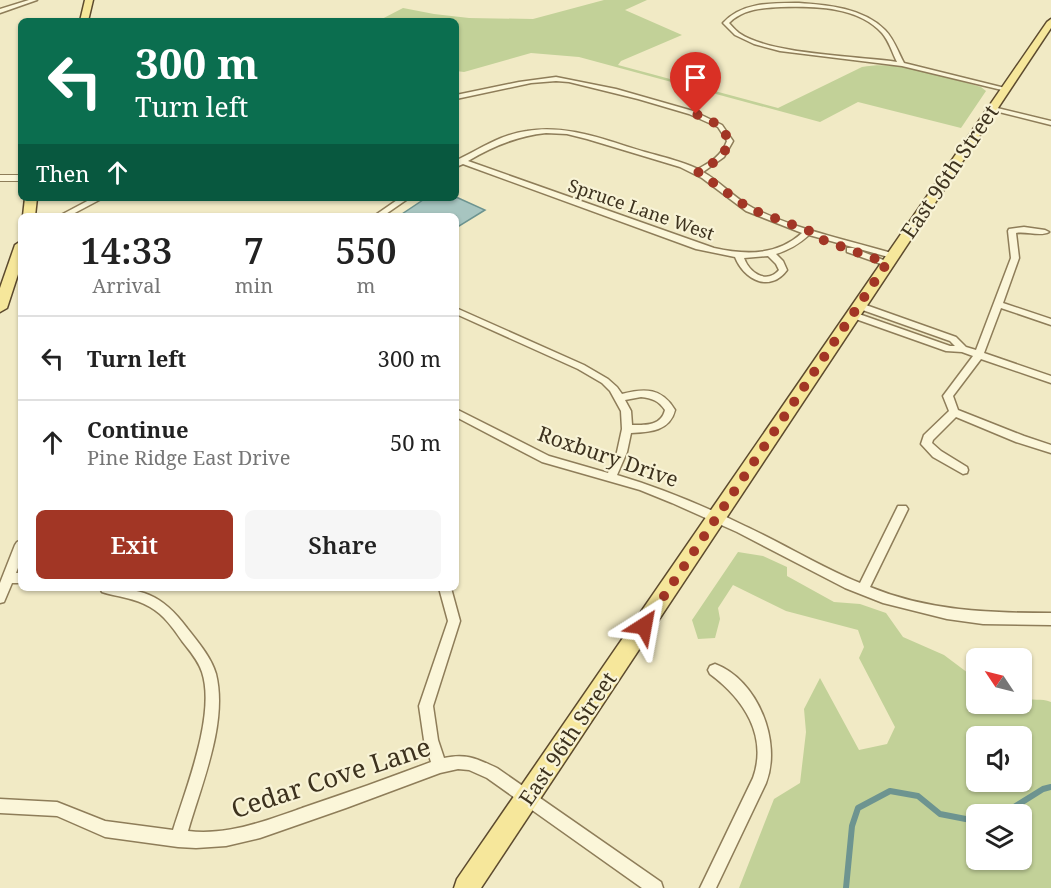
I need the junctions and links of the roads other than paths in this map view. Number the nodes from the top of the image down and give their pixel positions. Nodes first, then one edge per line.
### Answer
1 (34, 0) edge
2 (89, 0) edge
3 (0, 11) edge
4 (85, 18) edge
5 (1051, 23) edge
6 (902, 64) junction
7 (1006, 89) junction
8 (459, 96) edge
9 (993, 109) junction
10 (1051, 123) edge
11 (459, 163) edge
12 (698, 172) junction
13 (0, 178) edge
14 (18, 178) edge
15 (93, 201) edge
16 (400, 201) edge
17 (69, 213) edge
18 (382, 213) edge
19 (812, 232) junction
20 (1045, 232) dead end
21 (770, 253) junction
22 (18, 254) edge
23 (739, 256) junction
24 (890, 260) junction
25 (998, 304) junction
26 (0, 308) edge
27 (856, 311) junction
28 (459, 312) edge
29 (1051, 322) edge
30 (979, 355) junction
31 (1051, 381) edge
32 (620, 398) junction
33 (954, 412) junction
34 (459, 416) edge
35 (627, 429) junction
36 (1051, 449) edge
37 (963, 470) dead end
38 (611, 477) junction
39 (902, 509) dead end
40 (717, 518) junction
41 (18, 559) edge
42 (14, 578) edge
43 (863, 590) junction
44 (119, 591) edge
45 (447, 591) edge
46 (0, 598) edge
47 (1051, 619) edge
48 (715, 670) dead end
49 (441, 766) junction
50 (528, 798) junction
51 (0, 806) edge
52 (178, 839) junction
53 (466, 888) edge
54 (655, 888) edge
55 (708, 888) edge

1 - 3 street
2 - 4 main road
5 - 7 main road, East 96th Street
6 - 6 street
6 - 7 street
7 - 9 main road, East 96th Street
8 - 12 street
9 - 10 street
9 - 24 main road, East 96th Street
11 - 12 street
11 - 23 street, Spruce Lane West
12 - 19 street
13 - 14 street
15 - 17 street
16 - 18 street
19 - 21 street, Spruce Lane West
19 - 24 street
20 - 25 street
21 - 23 street, Spruce Lane West
21 - 23 street
22 - 26 main road
24 - 27 main road, East 96th Street
25 - 29 street
25 - 30 street
27 - 30 street
27 - 40 main road, East 96th Street
28 - 32 street
30 - 31 street
30 - 33 street
32 - 35 street
32 - 35 street
33 - 36 street
33 - 37 street
34 - 38 street, Roxbury Drive
35 - 38 street
38 - 40 street, Roxbury Drive
39 - 43 street
40 - 43 street, Roxbury Drive
40 - 50 main road, East 96th Street
41 - 42 street
42 - 46 street
43 - 47 street, Roxbury Drive
44 - 52 street
45 - 49 street
48 - 55 street
49 - 50 street, Cedar Cove Lane
49 - 52 street, Cedar Cove Lane
50 - 53 main road, East 96th Street
50 - 54 street, Cedar Cove Lane
51 - 52 street, Cedar Cove Lane

